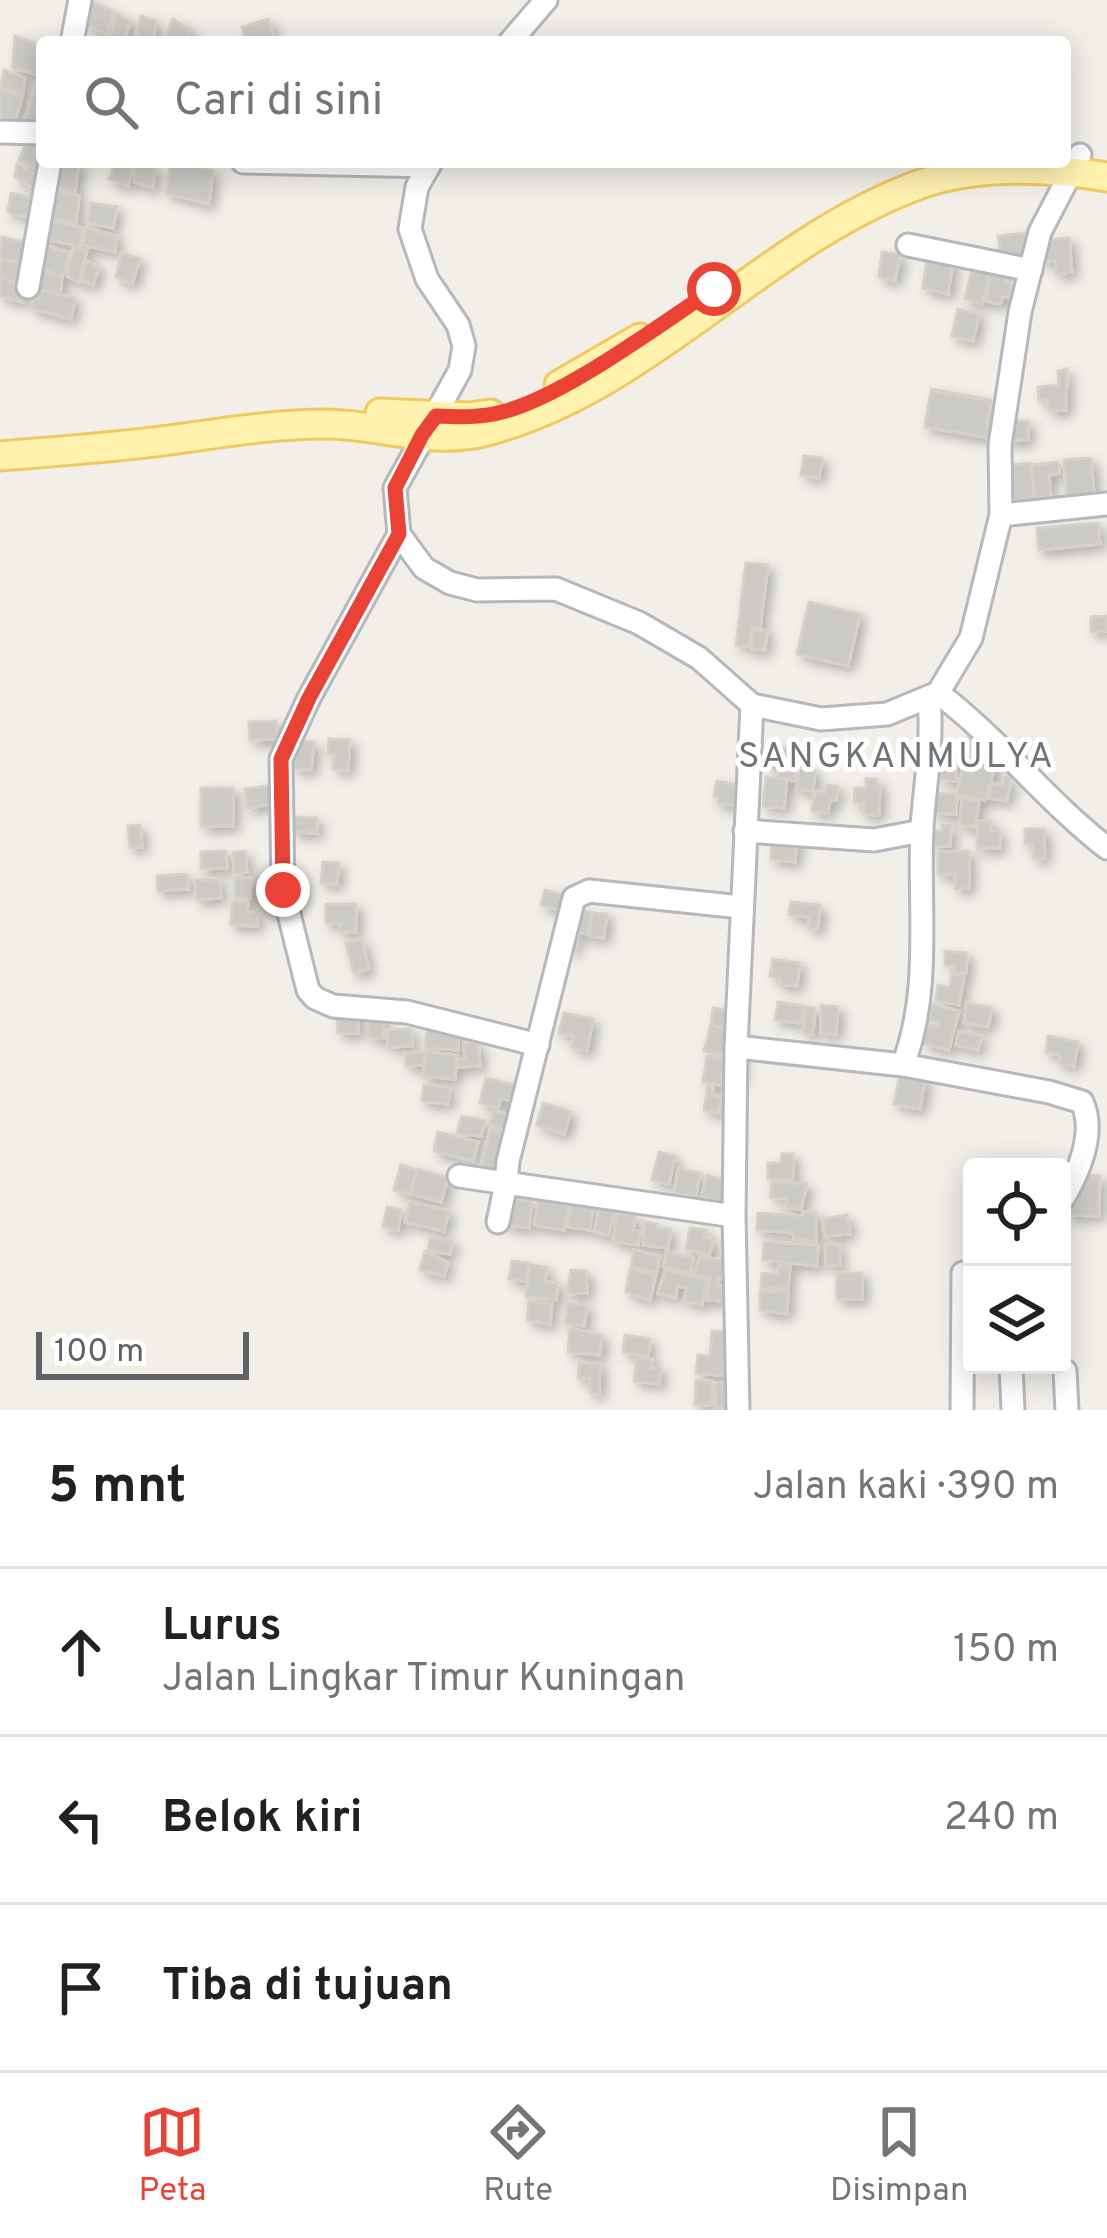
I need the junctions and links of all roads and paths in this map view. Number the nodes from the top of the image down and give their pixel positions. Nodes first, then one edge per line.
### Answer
1 (80, 0) edge
2 (546, 0) edge
3 (73, 36) edge
4 (515, 36) edge
5 (0, 132) edge
6 (36, 134) edge
7 (1082, 160) edge
8 (49, 168) edge
9 (428, 168) edge
10 (929, 168) edge
11 (1026, 168) edge
12 (1107, 177) edge
13 (908, 245) dead end
14 (1031, 270) junction
15 (28, 287) dead end
16 (429, 426) junction
17 (0, 442) edge
18 (0, 456) edge
19 (1107, 504) edge
20 (1001, 514) junction
21 (399, 534) junction
22 (933, 696) junction
23 (752, 705) junction
24 (745, 831) junction
25 (922, 831) junction
26 (1107, 848) edge
27 (741, 907) junction
28 (538, 1046) junction
29 (736, 1047) junction
30 (903, 1065) junction
31 (459, 1176) dead end
32 (1071, 1180) edge
33 (506, 1183) junction
34 (734, 1216) junction
35 (498, 1222) dead end
36 (963, 1273) dead end
37 (1011, 1374) edge
38 (1065, 1374) edge
39 (738, 1410) edge
40 (962, 1410) edge
41 (1013, 1410) edge
42 (1067, 1410) edge

1 - 3 street
2 - 4 street
5 - 6 street
7 - 12 main road
7 - 14 street
8 - 15 street
9 - 16 street
10 - 16 main road
11 - 16 main road
13 - 14 street
14 - 20 street
16 - 17 main road
16 - 18 main road
16 - 21 street
19 - 20 street
20 - 22 street
21 - 23 street
21 - 28 street
22 - 23 street
22 - 25 street
22 - 26 street
23 - 24 street
24 - 25 street
24 - 27 street
25 - 30 street
27 - 28 street
27 - 29 street
28 - 33 street
29 - 30 street
29 - 34 street
30 - 32 street
31 - 33 street
33 - 34 street
33 - 35 street
34 - 39 street
36 - 40 street
37 - 41 street
38 - 42 street

